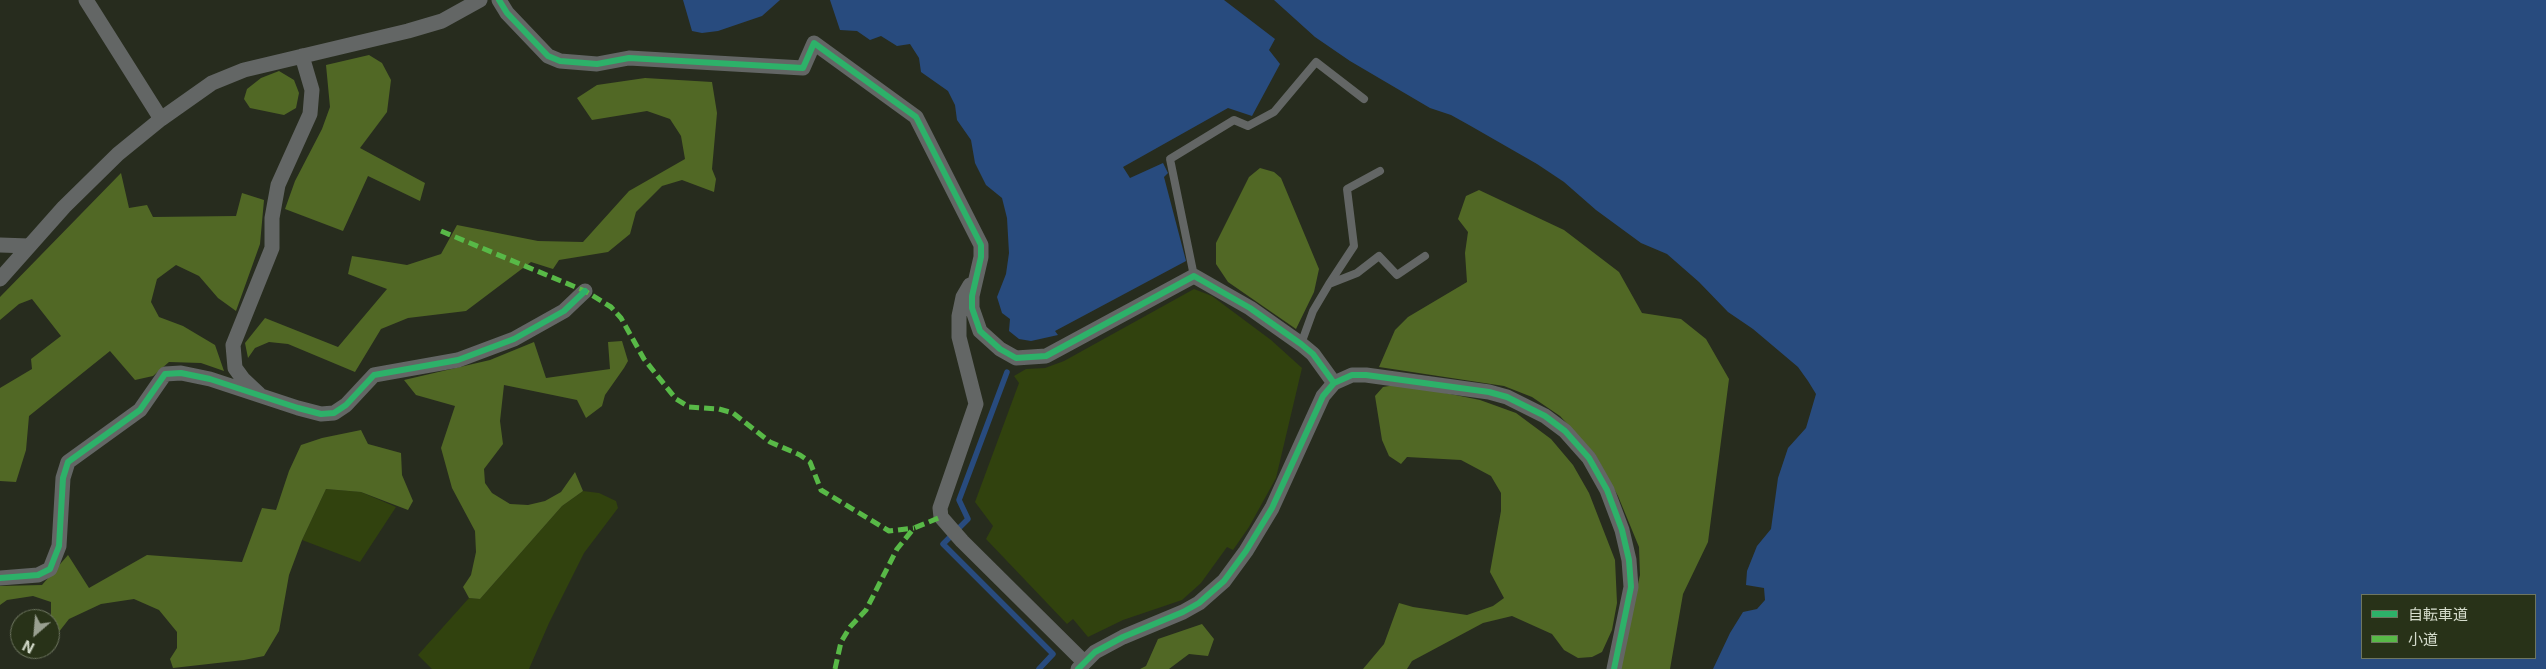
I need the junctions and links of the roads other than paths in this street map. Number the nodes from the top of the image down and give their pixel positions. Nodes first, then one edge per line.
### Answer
1 (86, 0) edge
2 (480, 0) edge
3 (499, 0) edge
4 (302, 56) junction
5 (1364, 99) dead end
6 (161, 119) junction
7 (1380, 171) dead end
8 (0, 245) edge
9 (29, 246) junction
10 (1425, 256) dead end
11 (1194, 276) junction
12 (975, 277) junction
13 (0, 279) edge
14 (1329, 284) junction
15 (585, 291) dead end
16 (1300, 344) junction
17 (1334, 383) junction
18 (262, 397) junction
19 (0, 578) edge
20 (1081, 665) edge
21 (1614, 669) edge

1 - 6 street
2 - 4 street
3 - 12 street
4 - 6 street
4 - 18 street
5 - 11 lane
6 - 9 street
7 - 14 lane
8 - 9 street
9 - 13 street
10 - 14 lane
11 - 12 street
11 - 16 street
12 - 20 street
14 - 16 lane
15 - 18 street
16 - 17 street
17 - 20 street
17 - 21 street
18 - 19 street

